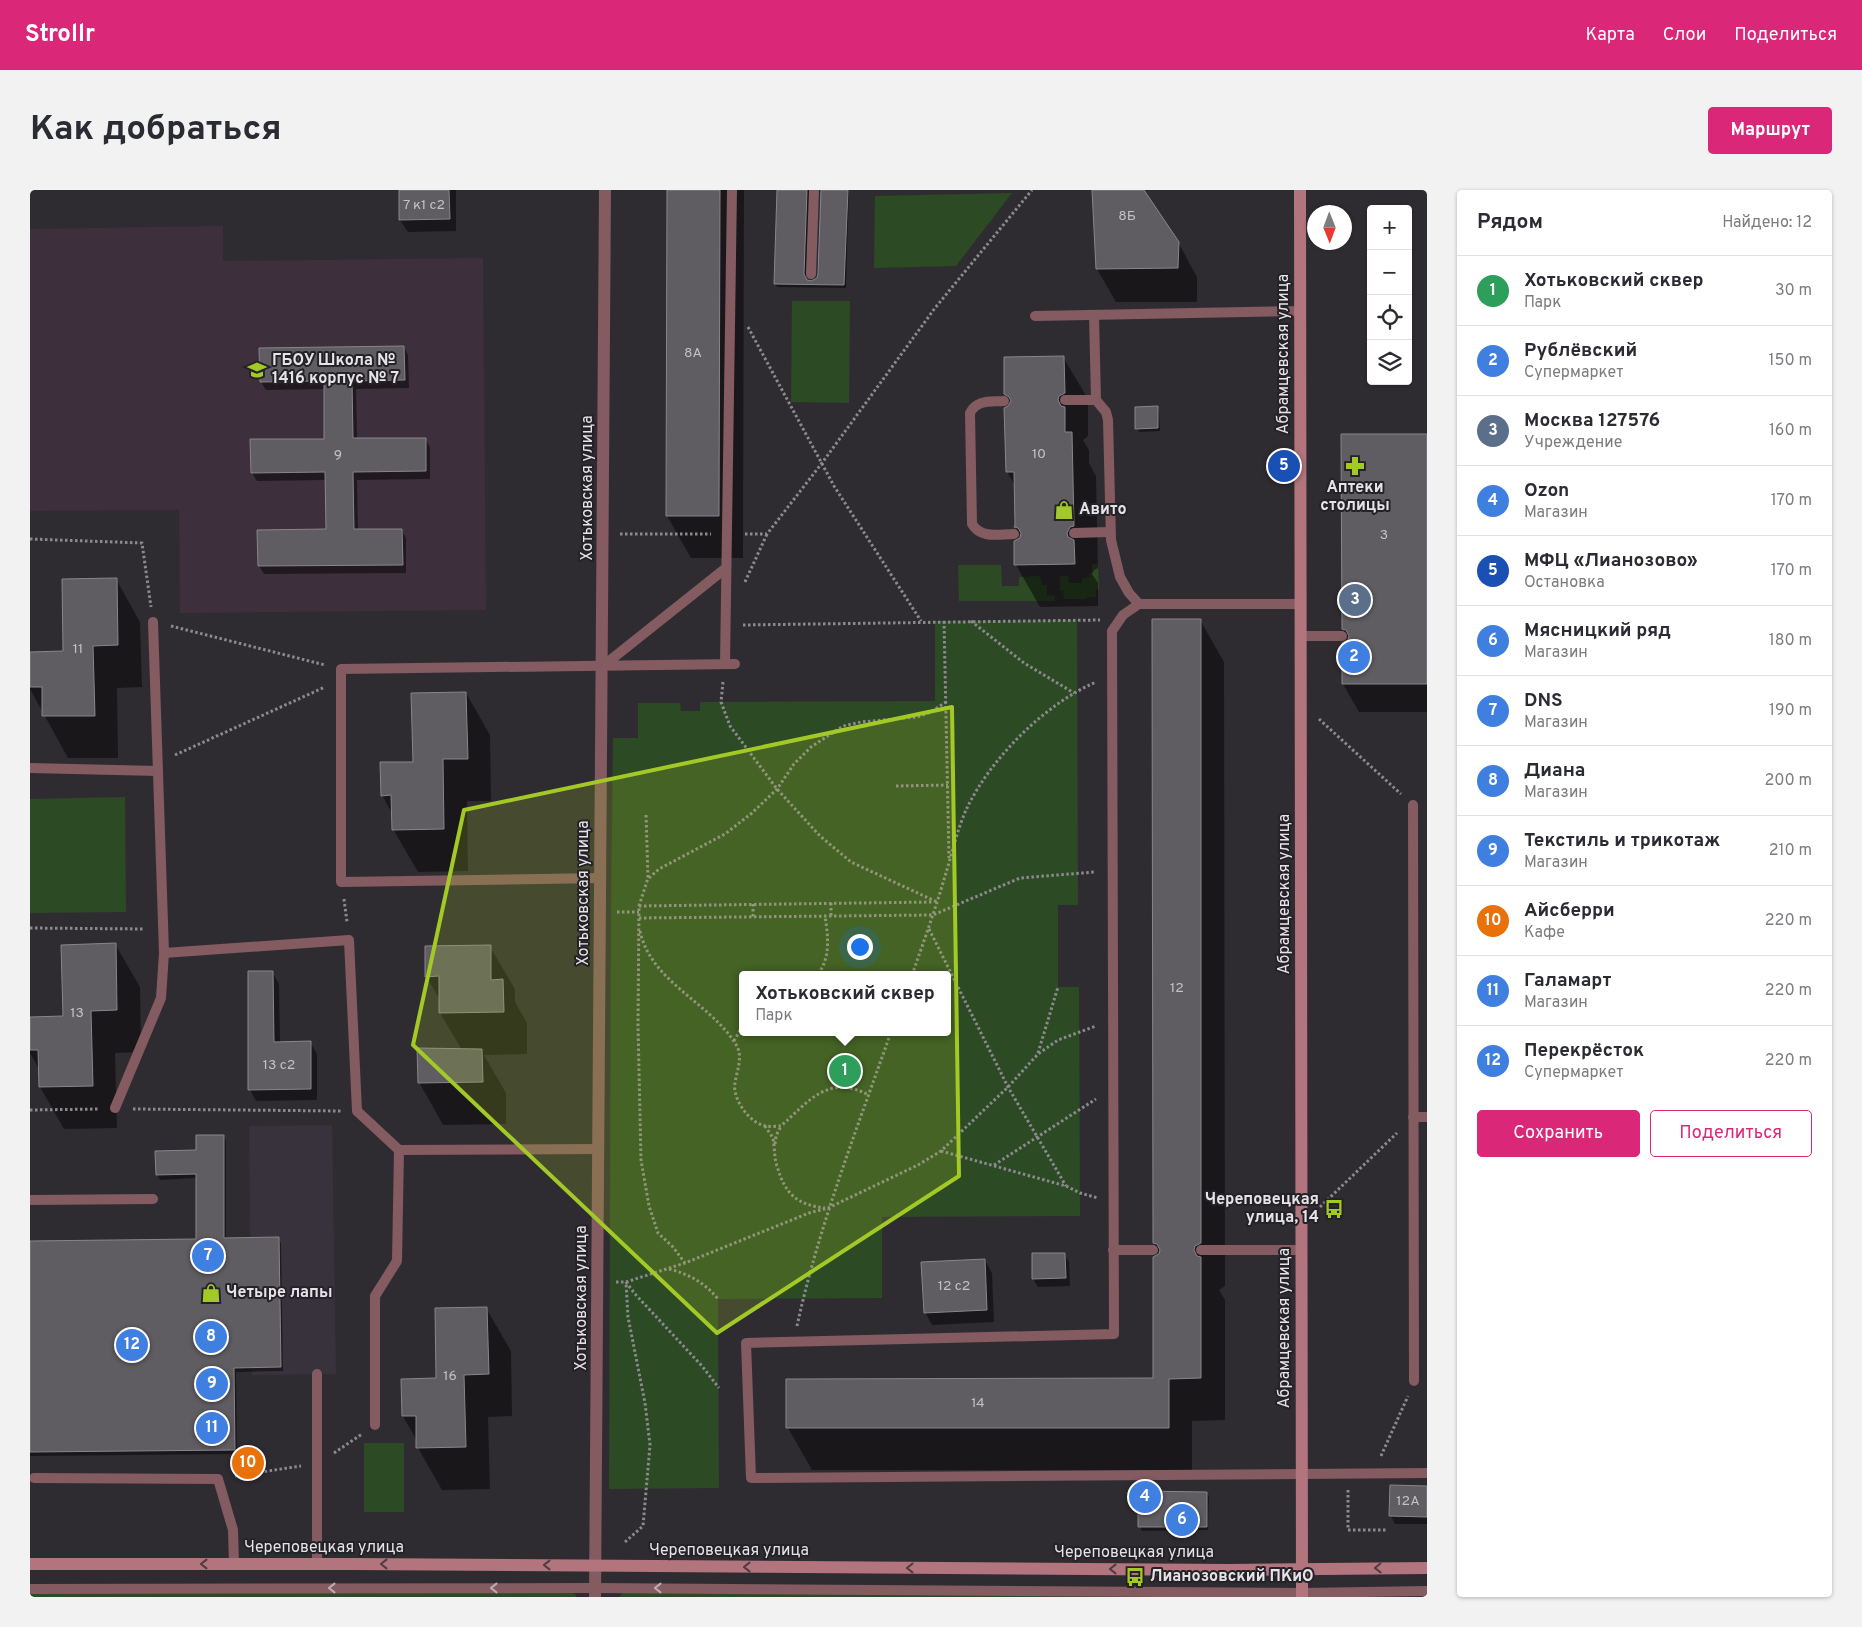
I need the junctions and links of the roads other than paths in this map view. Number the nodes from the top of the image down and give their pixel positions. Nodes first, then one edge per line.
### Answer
1 (605, 190) edge
2 (732, 190) edge
3 (814, 190) edge
4 (1300, 190) edge
5 (811, 274) dead end
6 (1300, 311) junction
7 (1094, 315) junction
8 (1035, 316) dead end
9 (1065, 400) dead end
10 (1096, 400) junction
11 (1004, 402) dead end
12 (1110, 532) junction
13 (1074, 533) dead end
14 (1014, 534) dead end
15 (726, 568) junction
16 (1139, 604) junction
17 (1301, 604) junction
18 (153, 622) road end
19 (1301, 636) junction
20 (1342, 636) dead end
21 (603, 666) junction
22 (158, 767) junction
23 (30, 768) edge
24 (1413, 805) road end
25 (601, 878) junction
26 (164, 953) junction
27 (114, 1108) road end
28 (1427, 1117) edge
29 (1413, 1118) junction
30 (399, 1150) junction
31 (599, 1150) junction
32 (153, 1199) dead end
33 (30, 1200) edge
34 (1113, 1250) junction
35 (1153, 1250) dead end
36 (1201, 1250) dead end
37 (1301, 1250) junction
38 (317, 1374) dead end
39 (1414, 1381) road end
40 (375, 1426) dead end
41 (1302, 1473) junction
42 (1427, 1473) edge
43 (34, 1478) dead end
44 (30, 1564) edge
45 (234, 1564) junction
46 (317, 1564) junction
47 (595, 1566) junction
48 (1427, 1568) edge
49 (1302, 1570) junction
50 (30, 1589) edge
51 (1427, 1591) edge
52 (595, 1592) edge
53 (1302, 1595) edge

1 - 21 street, Хотьковская улица
2 - 15 lane
3 - 5 lane
4 - 6 street, Абрамцевская улица
6 - 7 lane
6 - 17 street, Абрамцевская улица
7 - 8 lane
7 - 10 lane
9 - 10 lane
10 - 12 lane
11 - 14 lane
12 - 13 lane
12 - 16 lane
15 - 21 lane
15 - 21 lane
16 - 17 lane
16 - 34 lane
17 - 19 street, Абрамцевская улица
18 - 22 lane
19 - 20 lane
19 - 37 street, Абрамцевская улица
21 - 25 street, Хотьковская улица
21 - 25 lane
22 - 23 lane
22 - 26 lane
24 - 29 lane
25 - 31 street, Хотьковская улица
26 - 27 lane
26 - 30 lane
28 - 29 lane
29 - 39 lane
30 - 31 lane
30 - 40 lane
31 - 47 street, Хотьковская улица
32 - 33 lane
34 - 35 lane
34 - 41 lane
36 - 37 lane
37 - 41 street, Абрамцевская улица
38 - 46 lane
41 - 42 lane
41 - 49 street, Абрамцевская улица
43 - 45 lane
45 -> 44 street, Череповецкая улица
45 - 46 street, Череповецкая улица
47 -> 46 street, Череповецкая улица
49 -> 47 street, Череповецкая улица
47 - 52 street, Хотьковская улица
48 -> 49 street, Череповецкая улица
49 - 53 street, Абрамцевская улица
52 -> 50 lane
51 - 53 lane
53 -> 52 lane

